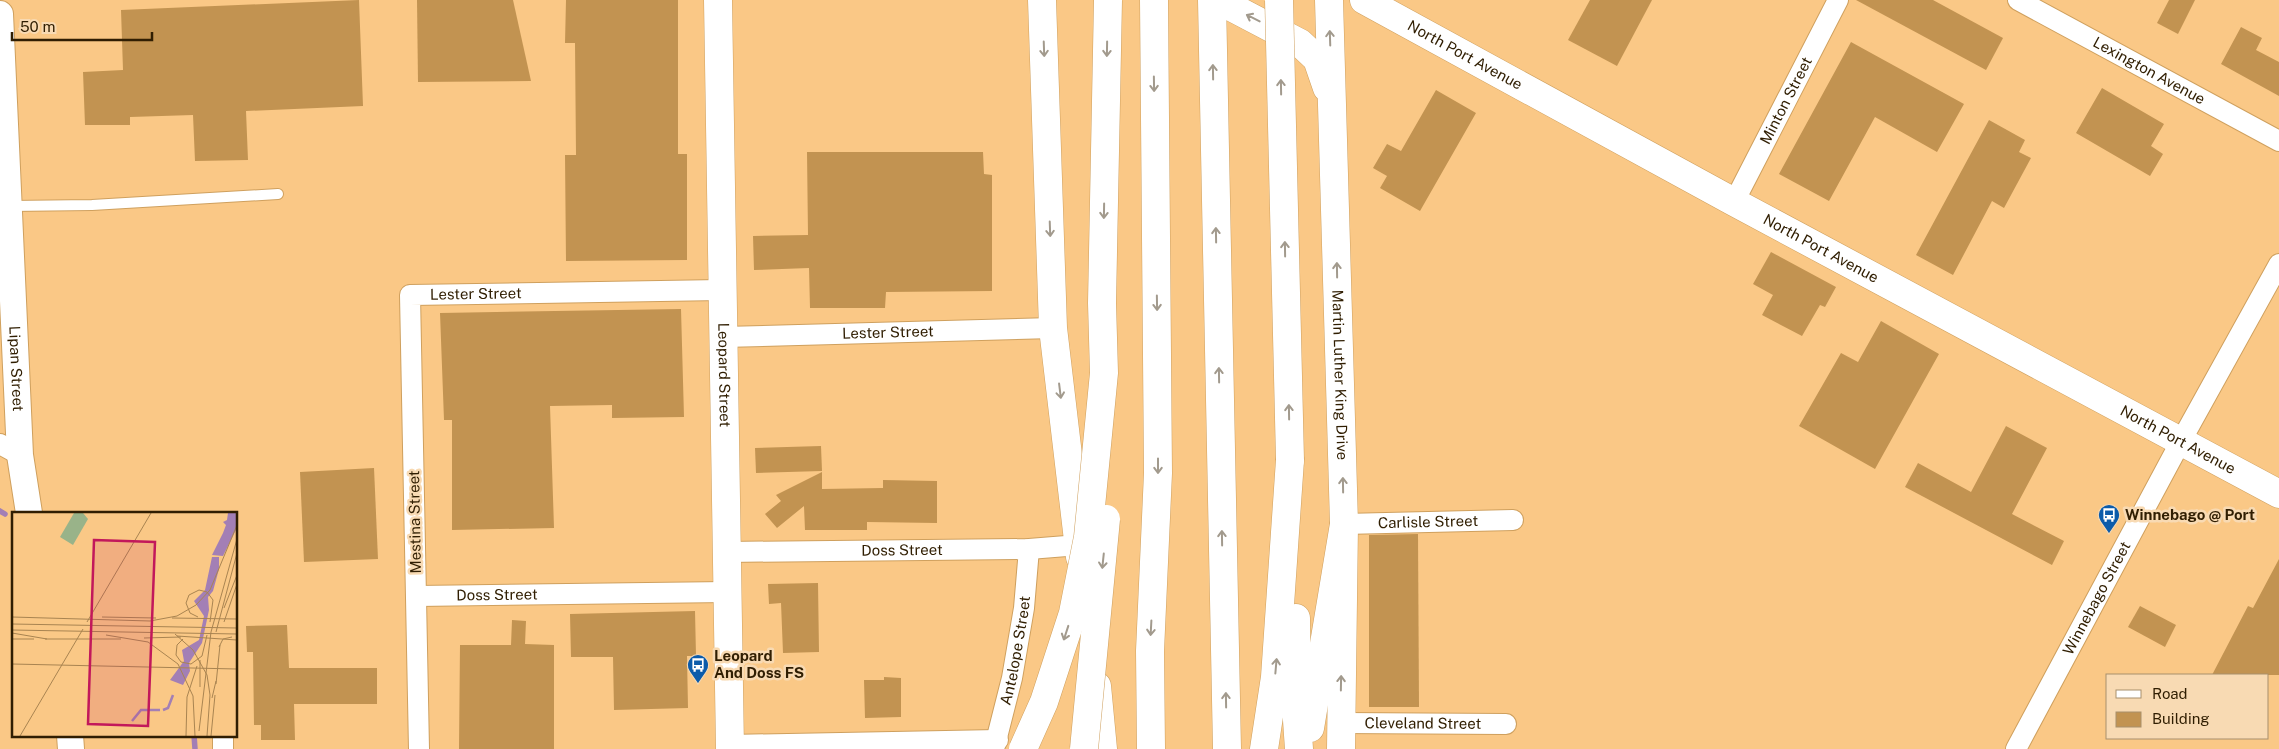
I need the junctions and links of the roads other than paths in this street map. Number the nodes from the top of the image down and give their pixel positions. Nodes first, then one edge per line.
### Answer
1 (718, 0) edge
2 (1042, 0) edge
3 (1108, 0) edge
4 (1154, 0) edge
5 (1212, 0) edge
6 (1218, 0) edge
7 (1279, 0) edge
8 (1329, 0) edge
9 (1364, 0) edge
10 (1838, 0) edge
11 (2018, 0) edge
12 (0, 14) edge
13 (1333, 116) junction
14 (2279, 141) edge
15 (278, 194) dead end
16 (1734, 202) junction
17 (8, 206) junction
18 (2279, 264) edge
19 (721, 290) junction
20 (410, 295) joint
21 (1053, 328) junction
22 (723, 337) junction
23 (1104, 373) junction
24 (2181, 441) junction
25 (10, 449) edge
26 (1290, 460) junction
27 (2279, 494) edge
28 (28, 512) edge
29 (1513, 520) dead end
30 (1344, 524) junction
31 (1079, 544) junction
32 (1029, 549) junction
33 (726, 552) junction
34 (727, 592) junction
35 (417, 596) junction
36 (1506, 724) dead end
37 (70, 736) edge
38 (223, 736) edge
39 (1341, 736) edge
40 (996, 744) edge
41 (730, 747) edge
42 (71, 749) edge
43 (223, 749) edge
44 (419, 749) edge
45 (1023, 749) edge
46 (1084, 749) edge
47 (1103, 749) edge
48 (1151, 749) edge
49 (1227, 749) edge
50 (1264, 749) edge
51 (1299, 749) edge
52 (1308, 749) edge
53 (2016, 749) edge

1 - 19 main road, Leopard Street
2 -> 21 main road
3 -> 23 main road, bridge
4 -> 48 main road
49 -> 5 main road
13 -> 6 main road
26 -> 7 main road, bridge
13 -> 8 main road, Martin Luther King Drive
9 - 16 main road, North Port Avenue
10 - 16 street, Minton Street
11 - 14 street, Lexington Avenue
12 - 17 street, Lipan Street
30 -> 13 main road, Martin Luther King Drive
15 - 17 lane
16 - 24 main road, North Port Avenue
17 - 25 street, Lipan Street
18 - 24 street, Winnebago Street
19 - 20 street, Lester Street
19 - 22 main road, Leopard Street
20 - 35 street, Mestina Street
21 - 22 street, Lester Street
21 -> 31 main road
22 - 33 main road, Leopard Street
23 -> 45 main road, bridge
23 -> 46 main road, bridge
24 - 27 main road, North Port Avenue
24 - 53 street, Winnebago Street
25 - 28 street, Lipan Street
50 -> 26 main road
26 - 51 main road
29 - 30 street, Carlisle Street
39 -> 30 main road, Martin Luther King Drive
30 - 52 main road
31 - 32 street, Doss Street
31 - 47 main road
32 - 33 street, Doss Street
32 - 40 street, Antelope Street
33 - 34 main road, Leopard Street
34 - 35 street, Doss Street
34 - 41 main road, Leopard Street
35 - 44 street, Mestina Street
36 - 39 street, Cleveland Street
37 - 42 street
38 - 43 street
40 - 41 street

